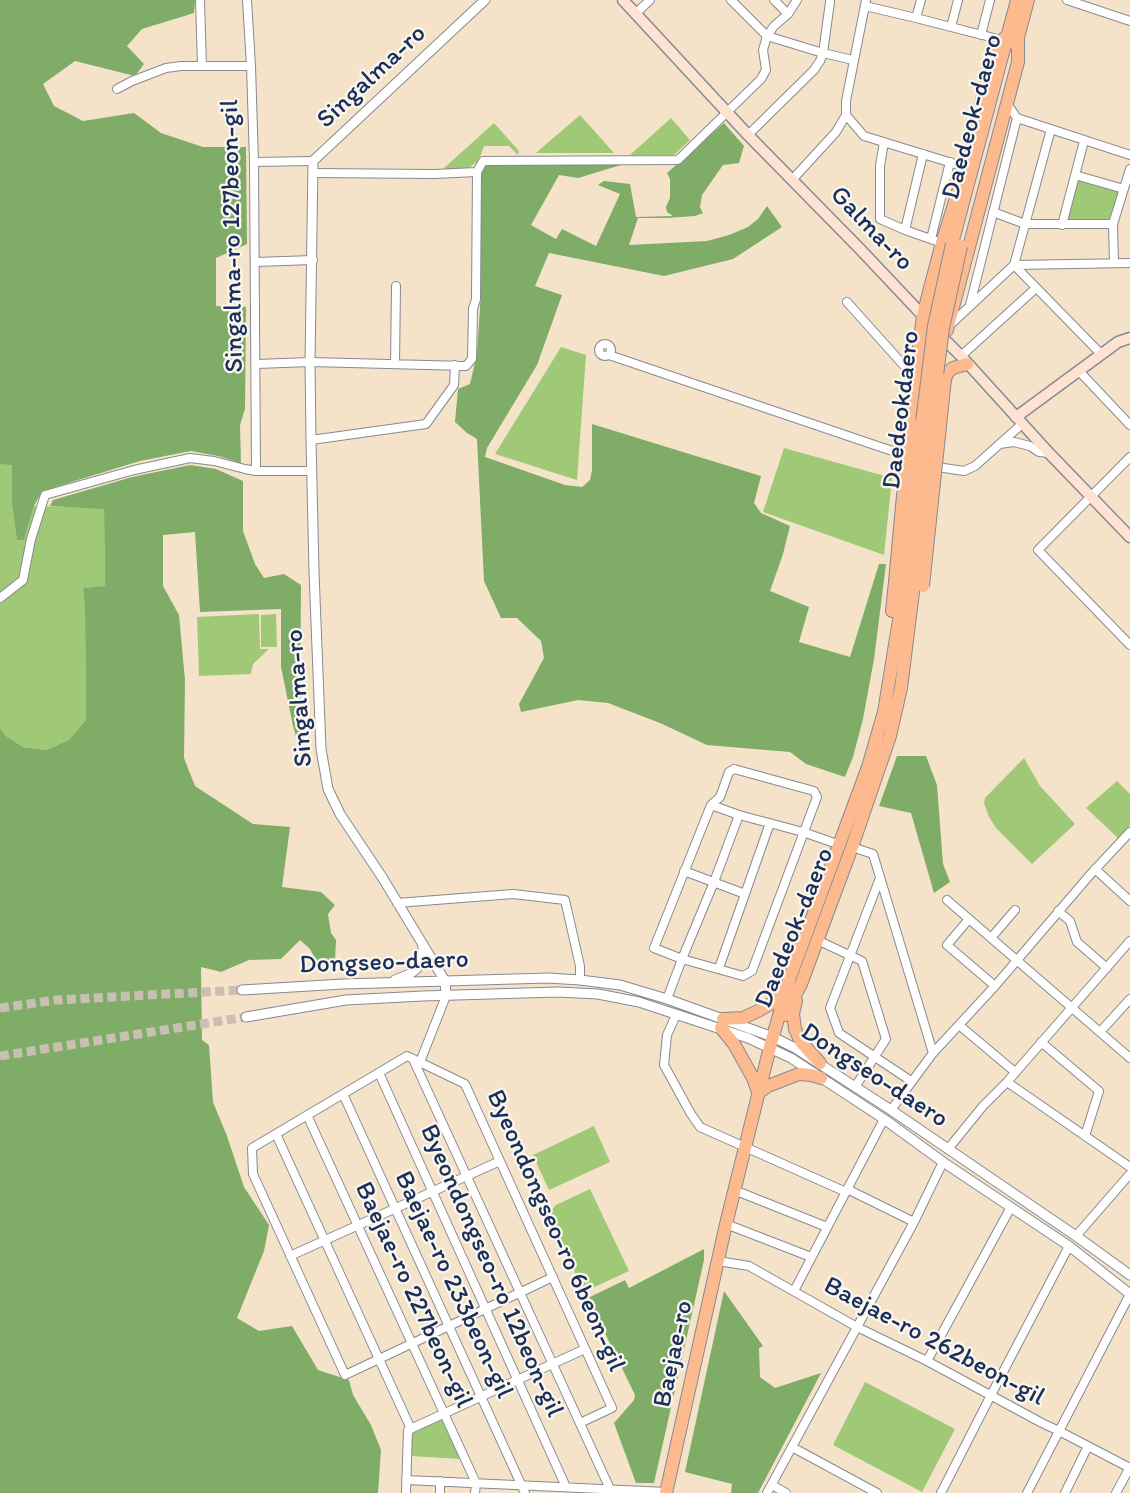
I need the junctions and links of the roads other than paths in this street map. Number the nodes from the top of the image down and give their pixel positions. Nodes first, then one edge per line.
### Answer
1 (200, 0) edge
2 (247, 0) edge
3 (485, 0) edge
4 (622, 0) edge
5 (650, 0) edge
6 (731, 0) edge
7 (774, 0) edge
8 (797, 0) edge
9 (889, 0) edge
10 (921, 0) edge
11 (958, 0) edge
12 (990, 0) edge
13 (1017, 0) edge
14 (1028, 0) edge
15 (1067, 0) edge
16 (830, 2) dead end
17 (865, 3) edge
18 (887, 11) junction
19 (635, 14) junction
20 (788, 14) junction
21 (916, 18) junction
22 (1130, 21) edge
23 (951, 27) junction
24 (981, 35) junction
25 (767, 36) junction
26 (1013, 37) junction
27 (994, 38) dead end
28 (823, 53) junction
29 (854, 60) junction
30 (202, 66) junction
31 (251, 66) junction
32 (117, 89) dead end
33 (984, 90) junction
34 (1007, 104) junction
35 (727, 111) junction
36 (846, 115) junction
37 (987, 116) junction
38 (1017, 118) junction
39 (1051, 129) junction
40 (748, 135) junction
41 (1084, 141) junction
42 (884, 142) junction
43 (923, 154) junction
44 (1130, 155) edge
45 (314, 161) junction
46 (254, 162) junction
47 (950, 162) junction
48 (965, 166) junction
49 (1130, 169) edge
50 (477, 172) junction
51 (313, 173) junction
52 (1075, 175) junction
53 (792, 180) junction
54 (1124, 189) junction
55 (993, 212) junction
56 (1025, 224) junction
57 (1113, 224) junction
58 (1062, 225) junction
59 (905, 230) junction
60 (947, 243) junction
61 (313, 260) junction
62 (255, 262) junction
63 (1114, 263) junction
64 (1130, 263) edge
65 (1014, 265) junction
66 (396, 286) dead end
67 (1036, 288) junction
68 (847, 302) dead end
69 (970, 305) junction
70 (923, 316) junction
71 (952, 323) dead end
72 (1130, 338) edge
73 (944, 340) junction
74 (1101, 354) junction
75 (609, 355) dead end
76 (964, 360) junction
77 (310, 362) junction
78 (256, 364) junction
79 (395, 364) junction
80 (455, 365) junction
81 (1079, 371) junction
82 (915, 378) junction
83 (1019, 420) junction
84 (1130, 425) edge
85 (310, 440) junction
86 (999, 444) junction
87 (1049, 453) junction
88 (1130, 457) edge
89 (256, 471) junction
90 (311, 471) junction
91 (1092, 496) junction
92 (1130, 537) edge
93 (909, 584) junction
94 (0, 598) edge
95 (902, 629) junction
96 (1129, 642) edge
97 (711, 805) junction
98 (739, 815) junction
99 (770, 824) junction
100 (803, 832) junction
101 (1130, 832) edge
102 (1123, 840) junction
103 (846, 846) junction
104 (1130, 846) edge
105 (1095, 869) junction
106 (684, 871) junction
107 (880, 878) junction
108 (714, 882) junction
109 (746, 894) junction
110 (947, 900) dead end
111 (1130, 901) edge
112 (398, 903) junction
113 (1015, 910) dead end
114 (1058, 911) junction
115 (969, 919) junction
116 (991, 938) junction
117 (817, 940) junction
118 (1130, 941) edge
119 (423, 943) junction
120 (850, 955) junction
121 (682, 959) junction
122 (1017, 960) junction
123 (719, 968) junction
124 (1107, 968) junction
125 (580, 980) junction
126 (445, 981) junction
127 (390, 982) junction
128 (795, 982) junction
129 (995, 986) junction
130 (242, 990) tunnel mouth
131 (446, 996) junction
132 (667, 999) junction
133 (1130, 999) edge
134 (1072, 1007) junction
135 (676, 1015) junction
136 (246, 1017) tunnel mouth
137 (722, 1023) junction
138 (959, 1025) junction
139 (1100, 1032) junction
140 (771, 1042) junction
141 (1041, 1042) junction
142 (933, 1053) junction
143 (875, 1056) junction
144 (1130, 1058) edge
145 (417, 1061) junction
146 (820, 1063) junction
147 (1015, 1072) junction
148 (378, 1073) junction
149 (821, 1078) junction
150 (911, 1081) junction
151 (1007, 1082) junction
152 (855, 1087) junction
153 (758, 1093) junction
154 (343, 1094) junction
155 (891, 1110) junction
156 (308, 1115) junction
157 (884, 1119) junction
158 (276, 1134) junction
159 (1084, 1136) junction
160 (745, 1146) junction
161 (948, 1149) junction
162 (500, 1161) junction
163 (942, 1162) junction
164 (1130, 1167) edge
165 (1130, 1174) edge
166 (467, 1176) junction
167 (734, 1190) junction
168 (846, 1190) junction
169 (432, 1192) junction
170 (1011, 1207) junction
171 (395, 1209) junction
172 (914, 1222) junction
173 (726, 1224) junction
174 (358, 1225) junction
175 (827, 1227) junction
176 (1076, 1236) junction
177 (324, 1241) junction
178 (1069, 1246) junction
179 (290, 1256) junction
180 (811, 1257) junction
181 (718, 1261) junction
182 (1130, 1275) edge
183 (553, 1277) junction
184 (794, 1291) junction
185 (520, 1293) junction
186 (1130, 1294) edge
187 (485, 1309) junction
188 (449, 1326) junction
189 (857, 1327) junction
190 (412, 1344) junction
191 (585, 1349) junction
192 (379, 1359) junction
193 (927, 1361) junction
194 (552, 1364) junction
195 (518, 1380) junction
196 (991, 1395) junction
197 (481, 1397) junction
198 (444, 1414) junction
199 (580, 1423) junction
200 (411, 1429) junction
201 (1059, 1431) junction
202 (1088, 1446) junction
203 (792, 1447) junction
204 (1130, 1467) edge
205 (406, 1480) junction
206 (440, 1481) junction
207 (476, 1483) junction
208 (772, 1485) junction
209 (566, 1487) junction
210 (509, 1489) edge
211 (524, 1489) edge
212 (610, 1489) junction
213 (862, 1489) edge
214 (667, 1492) edge
215 (406, 1493) edge
216 (440, 1493) edge
217 (475, 1493) edge
218 (767, 1493) edge
219 (786, 1493) edge
220 (877, 1493) edge
221 (941, 1493) edge
222 (1027, 1493) edge
223 (1065, 1493) edge
224 (1116, 1493) edge

1 - 30 street
2 - 31 street, Singalma-ro 127beon-gil
3 - 45 street, Singalma-ro
4 - 19 main road, Galma-ro
5 - 19 street
6 - 25 street
7 - 20 street
8 - 20 street
9 - 18 street
10 - 21 street
11 - 23 street
12 - 24 street
13 - 26 main road, Daedeok-daero
14 - 26 main road, Daedeok-daero
15 - 22 street
16 - 28 street
17 - 18 street, Daedeok-daero
17 - 29 street
18 - 21 street, Daedeok-daero
19 - 35 main road, Galma-ro
20 - 25 street
21 - 23 street, Daedeok-daero
23 - 24 street, Daedeok-daero
24 - 27 street, Daedeok-daero
25 - 28 street
25 - 35 street
26 - 33 main road
26 - 34 main road
26 - 37 main road, Daedeok-daero
26 - 60 main road, Daedeok-daero
28 - 29 street
28 - 40 street
29 - 36 street
30 - 31 street
30 - 32 street
31 - 46 street, Singalma-ro 127beon-gil
33 - 37 main road
33 - 48 main road
34 - 38 street
34 - 73 main road
35 - 40 main road, Galma-ro
35 - 50 street
36 - 42 street, Daedeok-daero
36 - 53 street
37 - 60 main road, Daedeok-daero
38 - 39 street
38 - 55 street
39 - 41 street
39 - 56 street
40 - 53 main road, Galma-ro
41 - 44 street
41 - 52 street
42 - 43 street, Daedeok-daero
42 - 59 street
43 - 47 street, Daedeok-daero
43 - 59 street, Daedeok-daero
45 - 46 street, Singalma-ro
45 - 51 street, Singalma-ro
46 - 62 street, Singalma-ro 127beon-gil
47 - 48 street, Daedeok-daero
47 - 60 street, Daedeok-daero
48 - 60 main road
49 - 54 street
50 - 51 street
50 - 80 street
51 - 61 street, Singalma-ro
52 - 54 street
52 - 58 street
53 - 70 main road, Galma-ro
54 - 57 street
55 - 56 street, Daedeok-daero
55 - 69 street
56 - 58 street, Daedeok-daero
56 - 65 street
57 - 58 street, Daedeok-daero
57 - 63 street
59 - 60 street
60 - 70 main road
60 - 93 main road, Daedeokdaero, bridge
61 - 62 street
61 - 77 street, Singalma-ro
62 - 78 street, Singalma-ro 127beon-gil
63 - 64 street
63 - 65 street
65 - 67 street
65 - 69 street
66 - 79 street
67 - 74 street
67 - 76 street
68 - 82 street
69 - 71 street
70 - 73 main road, Galma-ro
70 - 82 main road
72 - 74 main road
73 - 76 main road, Galma-ro
74 - 81 main road
75 - 86 street
76 - 83 main road, Galma-ro
76 - 93 main road, bridge
77 - 78 street
77 - 79 street
77 - 85 street, Singalma-ro
78 - 89 street, Singalma-ro 127beon-gil
79 - 80 street
80 - 85 street
81 - 83 main road
81 - 84 street
82 - 93 main road, bridge
83 - 86 street
83 - 87 main road, Galma-ro
85 - 90 street, Singalma-ro
86 - 87 street
87 - 91 main road, Galma-ro
88 - 91 street
89 - 90 street
89 - 94 street
90 - 112 street, Singalma-ro
91 - 92 main road, Galma-ro
91 - 96 street
93 - 95 main road, Daedeok-daero
93 - 95 main road
95 - 103 main road, Daedeok-daero
97 - 98 street
97 - 100 street
97 - 106 street
98 - 99 street
98 - 108 street
99 - 100 street
99 - 109 street
100 - 103 street
100 - 123 street
101 - 102 street
102 - 104 street
102 - 105 street
103 - 107 street
103 - 117 main road, Daedeok-daero
103 - 128 main road, Daedeok-daero
105 - 111 street
105 - 114 street
106 - 108 street
106 - 121 street
107 - 120 street
107 - 142 street
108 - 109 street
108 - 121 street
109 - 123 street
110 - 115 street
112 - 119 street, Singalma-ro
112 - 125 street
113 - 116 street
114 - 122 street
114 - 124 street
115 - 116 street
115 - 129 street
116 - 122 street
117 - 120 street
117 - 128 main road, Daedeok-daero
118 - 124 street
119 - 126 street, Singalma-ro
119 - 127 street
120 - 143 street
120 - 143 street
121 - 123 street
121 - 132 street
122 - 129 street
122 - 134 street
124 - 134 street
125 - 126 street, Dongseo-daero
125 - 132 street, Dongseo-daero
126 - 127 street, Dongseo-daero
126 - 131 street
127 - 130 street, Dongseo-daero
128 - 137 main road
128 - 140 main road, Daedeok-daero
128 - 146 main road
129 - 138 street
131 - 135 street, Dongseo-daero
131 - 136 street, Dongseo-daero
131 - 145 street, Dongseo-daero
132 - 137 street, Dongseo-daero
133 - 139 street
134 - 139 street
134 - 141 street
135 - 137 street, Dongseo-daero
135 - 160 street
137 - 140 street, Dongseo-daero
137 - 153 main road
138 - 142 street
138 - 147 street
139 - 144 street
140 - 146 street, Dongseo-daero
140 - 149 street, Dongseo-daero
140 - 153 main road, Baejae-ro
141 - 147 street
141 - 159 street
142 - 150 street
143 - 150 street
143 - 152 street
145 - 148 street
145 - 162 street, Byeondongseo-ro 6beon-gil
145 - 166 street
146 - 152 street, Dongseo-daero
147 - 151 street
148 - 154 street
148 - 169 street, Byeondongseo-ro 12beon-gil
149 - 153 main road
149 - 157 street, Dongseo-daero
150 - 155 street
151 - 159 street
151 - 161 street
152 - 155 street, Dongseo-daero
153 - 160 main road, Baejae-ro
154 - 156 street
154 - 171 street, Baejae-ro 233beon-gil
155 - 161 street, Dongseo-daero
156 - 158 street
156 - 174 street, Baejae-ro 227beon-gil
157 - 163 street, Dongseo-daero
157 - 168 street
158 - 177 street
158 - 179 street
159 - 164 street
160 - 167 main road, Baejae-ro
160 - 168 street
161 - 176 street, Dongseo-daero
162 - 166 street
162 - 183 street, Byeondongseo-ro 6beon-gil
163 - 170 street, Dongseo-daero
163 - 172 street
165 - 176 street
166 - 169 street
166 - 185 street
167 - 173 main road, Baejae-ro
167 - 175 street
168 - 172 street
168 - 175 street
169 - 171 street
169 - 187 street, Byeondongseo-ro 12beon-gil
170 - 178 street, Dongseo-daero
170 - 193 street
171 - 174 street
171 - 188 street, Baejae-ro 233beon-gil
172 - 189 street
173 - 180 street
173 - 181 main road, Baejae-ro
174 - 177 street
174 - 190 street, Baejae-ro 227beon-gil
175 - 180 street
176 - 182 street, Dongseo-daero
177 - 179 street
177 - 192 street
178 - 186 street, Dongseo-daero
178 - 196 street
179 - 192 street
180 - 184 street
181 - 184 street, Baejae-ro 262beon-gil
181 - 214 main road, Baejae-ro
183 - 185 street
183 - 191 street, Byeondongseo-ro 6beon-gil
184 - 189 street, Baejae-ro 262beon-gil
185 - 187 street
185 - 194 street
186 - 201 street
187 - 188 street
187 - 195 street, Byeondongseo-ro 12beon-gil
188 - 190 street
188 - 197 street, Baejae-ro 233beon-gil
189 - 193 street, Baejae-ro 262beon-gil
189 - 203 street
190 - 192 street
190 - 198 street, Baejae-ro 227beon-gil
191 - 194 street
191 - 199 street, Byeondongseo-ro 6beon-gil
192 - 200 street
193 - 196 street, Baejae-ro 262beon-gil
194 - 195 street
194 - 199 street
195 - 197 street
195 - 209 street, Byeondongseo-ro 12beon-gil
196 - 201 street, Baejae-ro 262beon-gil
196 - 221 street
197 - 198 street
197 - 211 street, Baejae-ro 233beon-gil
198 - 200 street
198 - 207 street, Baejae-ro 227beon-gil
199 - 212 street
200 - 205 street
201 - 202 street, Baejae-ro 262beon-gil
201 - 222 street
202 - 204 street, Baejae-ro 262beon-gil
202 - 223 street
203 - 208 street
203 - 213 street
204 - 224 street
205 - 206 street
205 - 215 street
206 - 207 street
206 - 216 street
207 - 210 street
207 - 217 street
208 - 218 street
208 - 219 street
209 - 211 street
209 - 212 street
210 - 211 street
212 - 214 street
213 - 220 street

